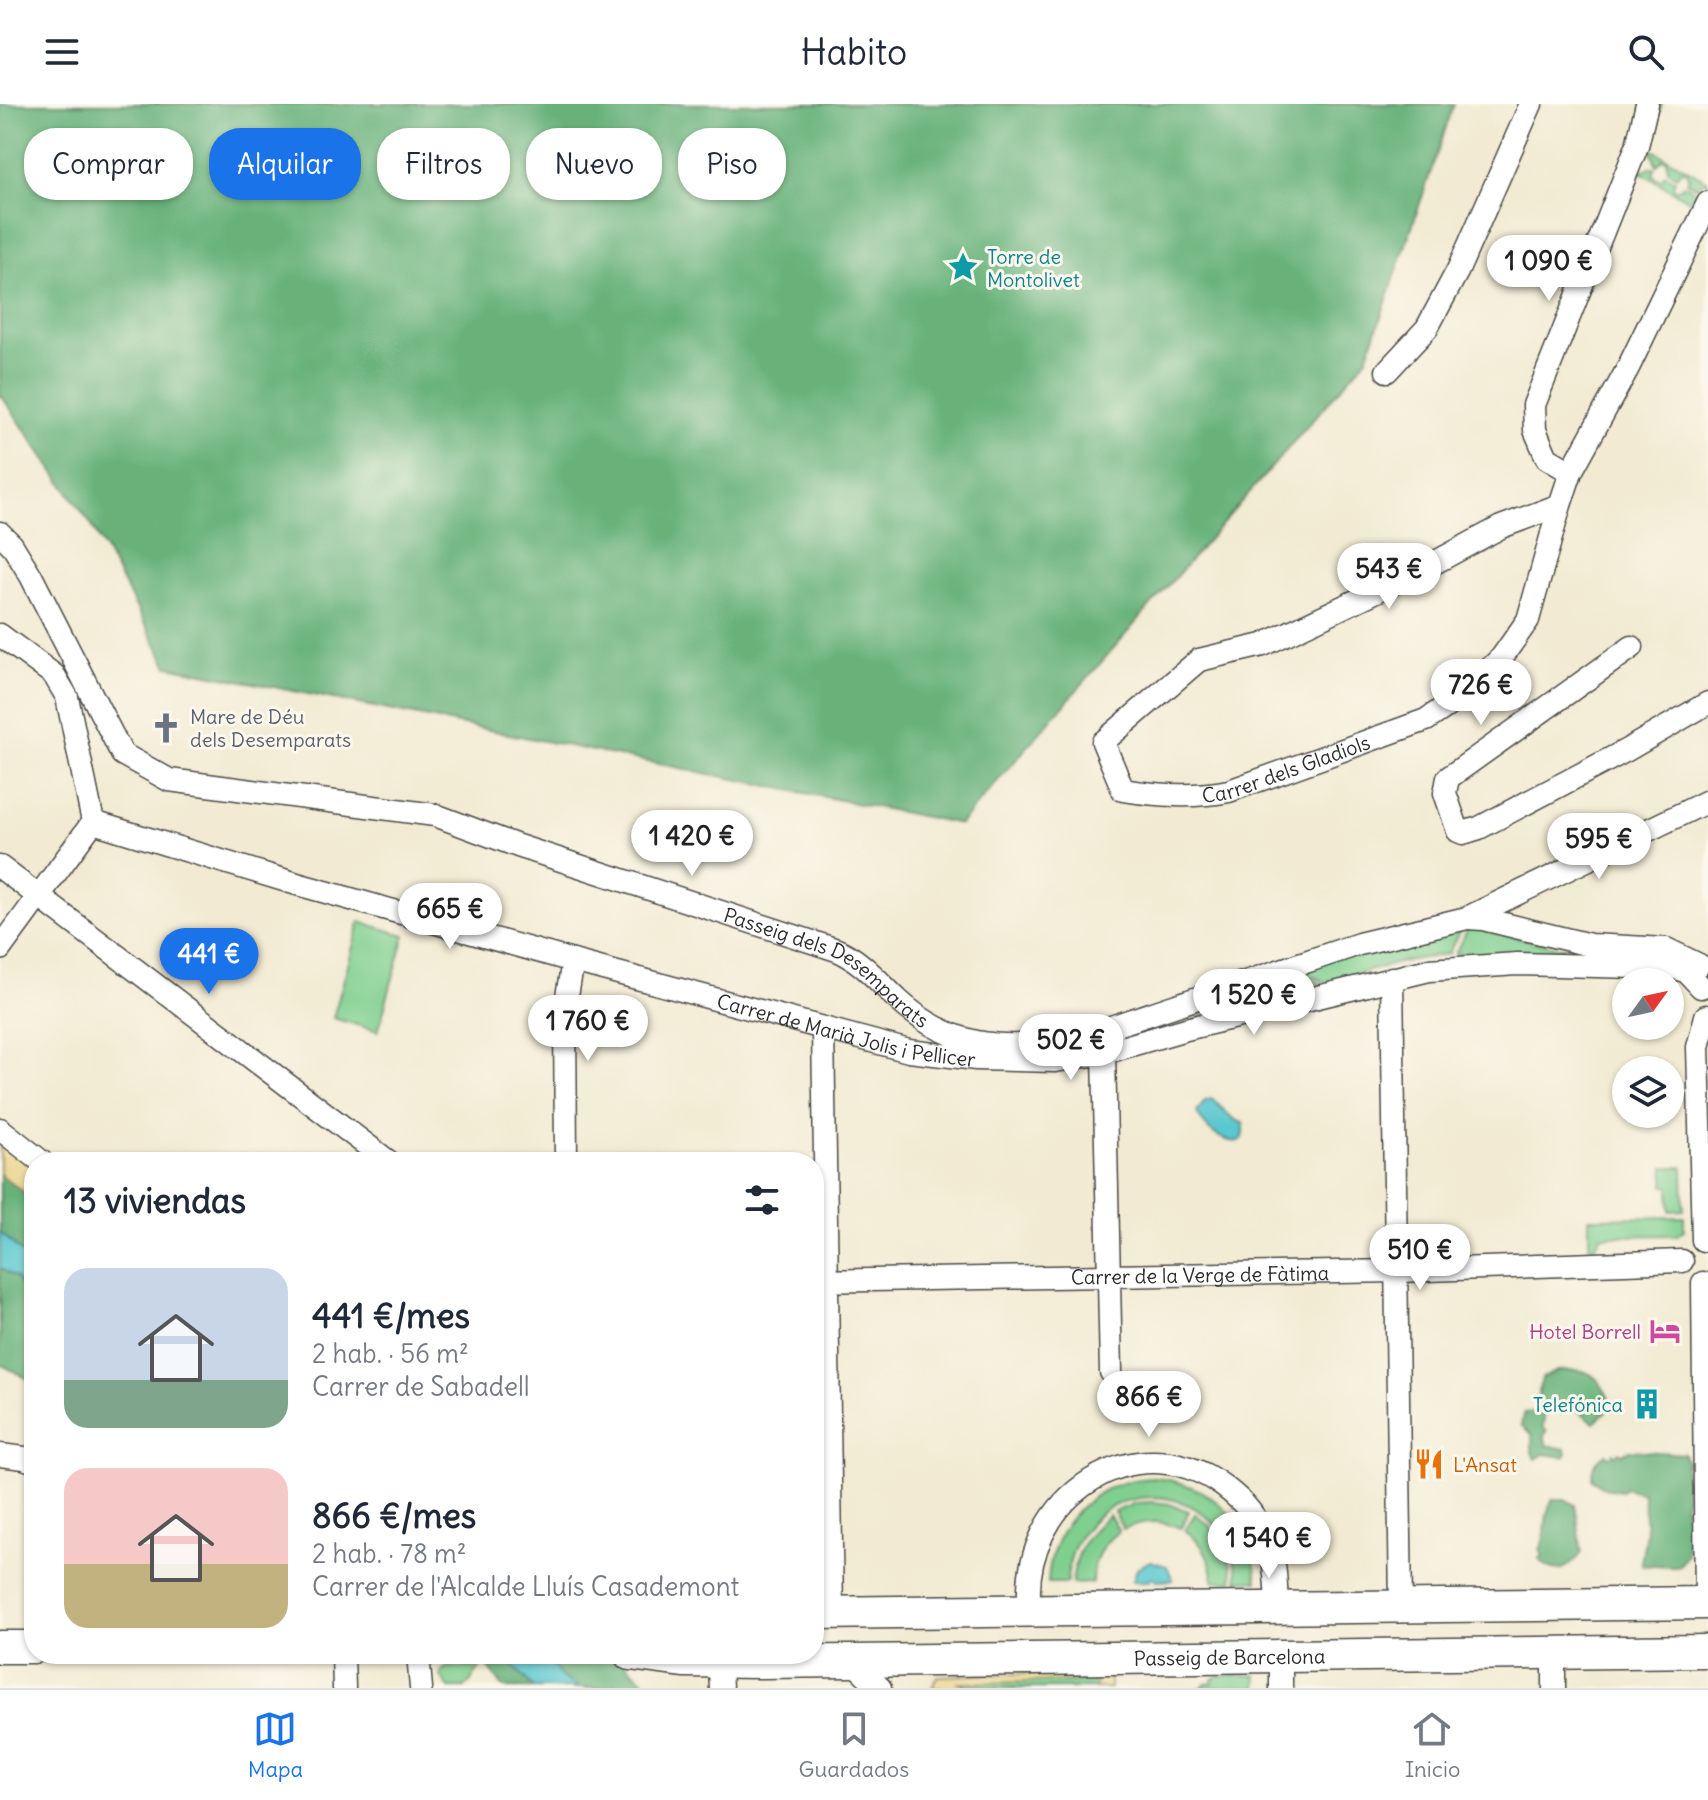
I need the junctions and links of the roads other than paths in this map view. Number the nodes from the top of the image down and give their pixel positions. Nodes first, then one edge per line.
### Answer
1 (1531, 104) edge
2 (1647, 104) edge
3 (1708, 203) edge
4 (1387, 371) dead end
5 (1571, 472) junction
6 (1560, 505) junction
7 (0, 533) edge
8 (0, 635) edge
9 (1632, 647) dead end
10 (1708, 703) edge
11 (1708, 801) edge
12 (93, 822) junction
13 (0, 867) edge
14 (39, 898) junction
15 (1467, 918) junction
16 (0, 949) edge
17 (573, 961) junction
18 (1392, 978) junction
19 (1706, 980) edge
20 (1707, 1017) edge
21 (823, 1028) junction
22 (1104, 1053) junction
23 (0, 1129) edge
24 (29, 1152) edge
25 (376, 1152) edge
26 (566, 1152) edge
27 (822, 1152) edge
28 (1705, 1241) edge
29 (1682, 1261) junction
30 (1397, 1271) junction
31 (1109, 1275) junction
32 (824, 1281) edge
33 (1705, 1283) edge
34 (824, 1290) edge
35 (1111, 1372) dead end
36 (0, 1455) edge
37 (24, 1458) edge
38 (824, 1560) edge
39 (1707, 1603) edge
40 (1401, 1606) junction
41 (1277, 1608) junction
42 (1030, 1610) junction
43 (824, 1612) edge
44 (0, 1647) edge
45 (24, 1647) edge
46 (1708, 1651) edge
47 (1554, 1653) junction
48 (1281, 1656) junction
49 (824, 1662) edge
50 (853, 1662) junction
51 (343, 1664) edge
52 (419, 1664) edge
53 (344, 1688) edge
54 (421, 1688) edge
55 (880, 1688) edge
56 (1281, 1688) edge
57 (1554, 1688) edge

1 - 4 street
2 - 5 street
3 - 5 street
5 - 6 street
6 - 6 street, Carrer dels Gladiols
7 - 15 street, Passeig dels Desemparats
8 - 12 street
9 - 10 street
11 - 15 street, Passeig dels Desemparats
12 - 14 street
12 - 17 street, Carrer de Marià Jolis i Pellicer
13 - 14 street
14 - 16 street
14 - 25 street
15 - 19 street
17 - 21 street, Carrer de Marià Jolis i Pellicer
17 - 26 street
18 - 19 street, Carrer de Marià Jolis i Pellicer
18 - 22 street, Carrer de Marià Jolis i Pellicer
18 - 30 street
19 - 20 street
20 - 28 street
21 - 22 street, Carrer de Marià Jolis i Pellicer
21 - 27 street
22 - 31 street
23 - 24 street
28 - 29 street
29 - 30 street, Carrer de la Verge de Fàtima
29 - 33 street
30 - 31 street, Carrer de la Verge de Fàtima
30 - 40 street
31 - 32 street, Carrer de la Verge de Fàtima
31 - 35 street
33 - 39 street
34 - 38 street
36 - 37 street
39 - 40 main road
40 - 41 main road
41 - 42 main road
41 - 42 street
42 - 43 main road
44 - 45 main road
46 - 47 main road, Passeig de Barcelona
47 - 48 main road, Passeig de Barcelona
47 - 57 street
48 - 50 main road, Passeig de Barcelona
48 - 56 street
49 - 50 main road, Passeig de Barcelona
50 - 55 street
51 - 53 street
52 - 54 street

